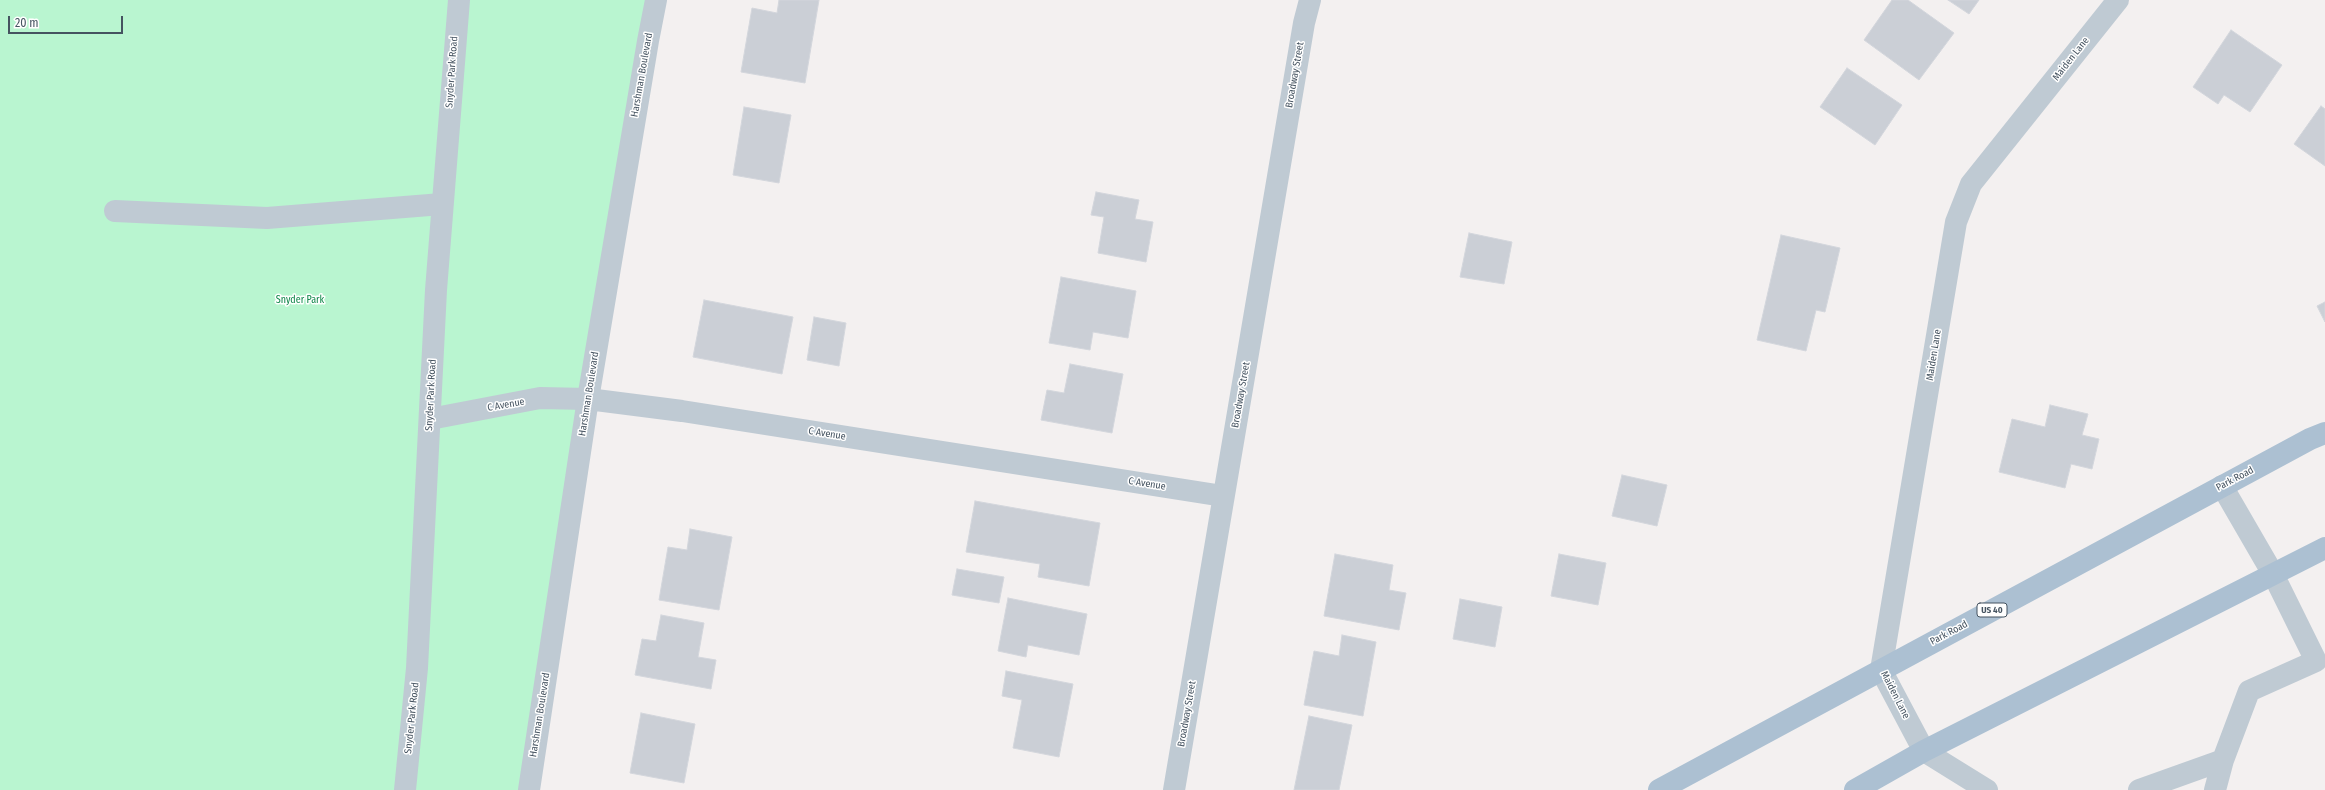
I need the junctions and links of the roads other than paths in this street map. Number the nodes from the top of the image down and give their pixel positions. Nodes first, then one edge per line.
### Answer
1 (459, 0) edge
2 (656, 0) edge
3 (1310, 0) edge
4 (2118, 0) edge
5 (442, 204) junction
6 (115, 211) dead end
7 (588, 399) junction
8 (430, 419) junction
9 (2325, 433) edge
10 (2222, 486) junction
11 (1224, 496) junction
12 (2325, 548) edge
13 (2273, 574) junction
14 (2321, 660) edge
15 (1881, 670) junction
16 (1924, 751) junction
17 (2223, 760) junction
18 (405, 790) edge
19 (529, 790) edge
20 (1174, 790) edge
21 (1659, 790) edge
22 (1855, 790) edge
23 (1987, 790) edge
24 (2139, 790) edge
25 (2215, 790) edge

1 - 5 street, Snyder Park Road
2 - 7 street, Harshman Boulevard
3 - 11 street, Broadway Street
4 - 15 street, Maiden Lane
5 - 6 street
5 - 8 street, Snyder Park Road
7 - 8 street, C Avenue
7 - 11 street, C Avenue
7 - 19 street, Harshman Boulevard
8 - 18 street, Snyder Park Road
9 - 10 main road, Park Road / US 40
10 - 13 street
10 - 15 main road, Park Road / US 40
11 - 20 street, Broadway Street
12 - 13 main road
13 - 14 street
13 - 16 main road
14 - 17 street
15 - 16 street, Maiden Lane
15 - 21 main road, Park Road / US 40
16 - 22 main road
16 - 23 street
17 - 24 street
17 - 25 street

